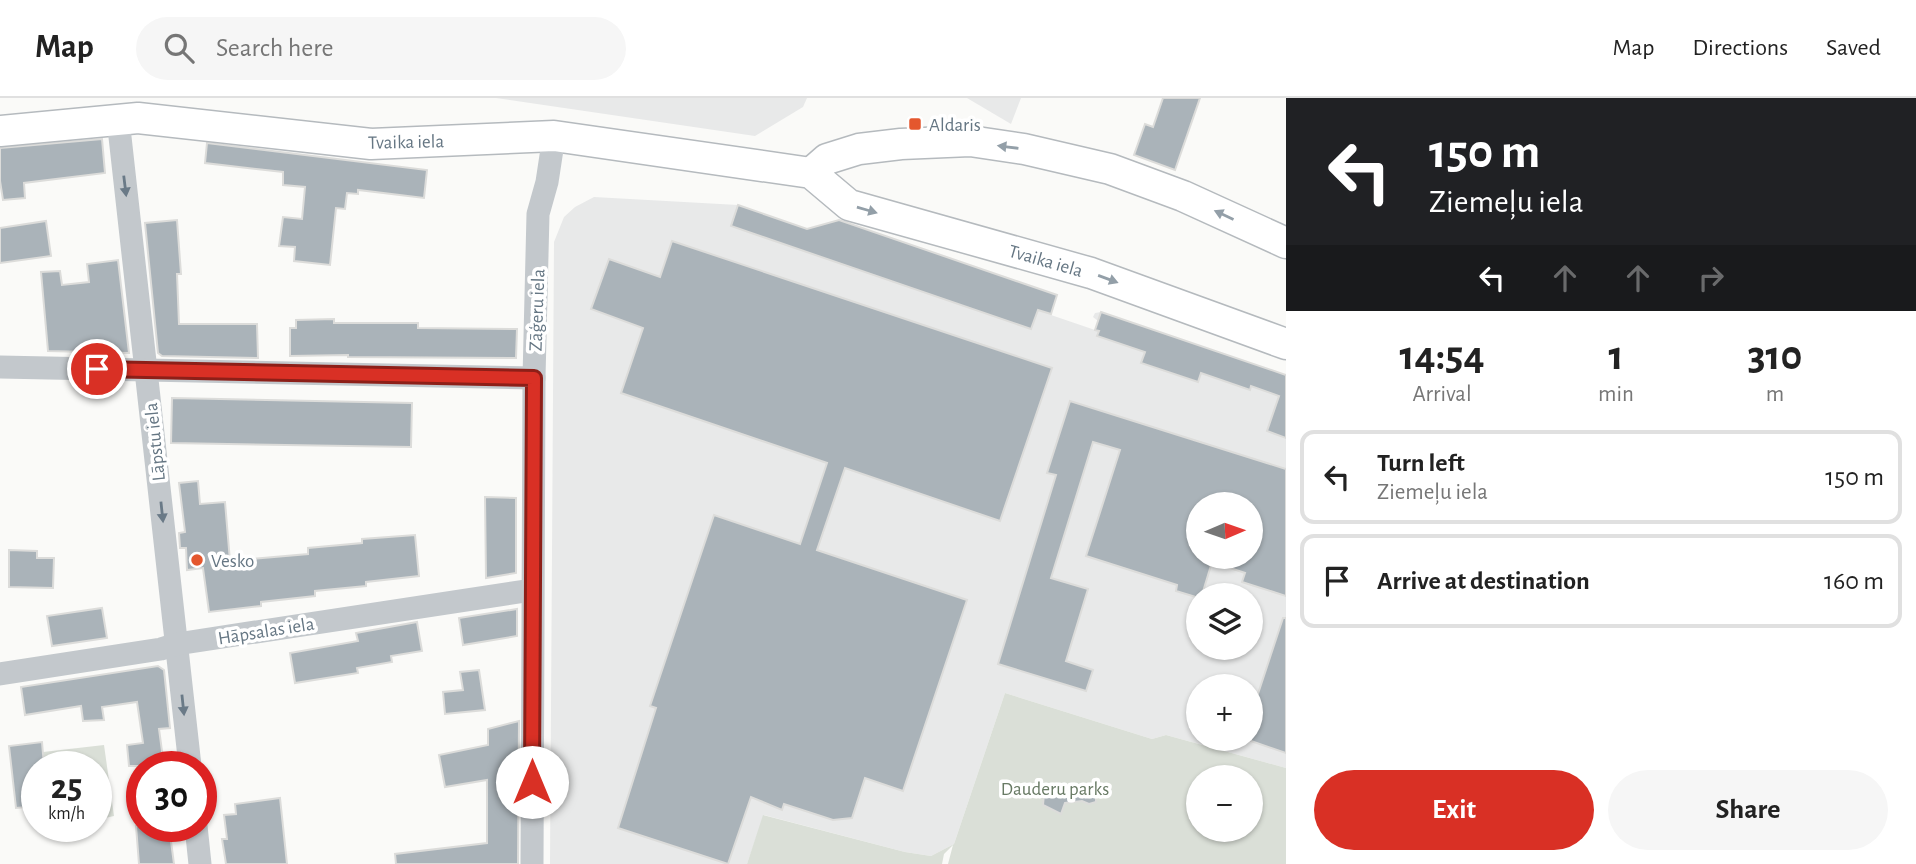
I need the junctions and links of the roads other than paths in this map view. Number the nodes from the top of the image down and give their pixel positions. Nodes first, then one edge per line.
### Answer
1 (118, 119) junction
2 (0, 131) edge
3 (554, 136) junction
4 (811, 173) junction
5 (1286, 243) edge
6 (1286, 344) edge
7 (0, 367) edge
8 (146, 372) junction
9 (534, 378) junction
10 (532, 590) junction
11 (177, 644) junction
12 (0, 674) edge
13 (188, 751) edge
14 (198, 842) edge
15 (200, 864) edge
16 (531, 864) edge

1 - 2 main road, Tvaika iela
1 - 3 main road, Tvaika iela
1 -> 8 street, Lāpstu iela
3 - 4 main road, Tvaika iela
3 - 9 street, Zāģeru iela
5 -> 4 main road
4 -> 6 main road, Tvaika iela
7 - 8 street
8 - 9 street
8 -> 11 street, Lāpstu iela
9 - 10 street, Zāģeru iela
10 - 11 street, Hāpsalas iela
10 - 16 street, Zāģeru iela
11 - 12 street, Hāpsalas iela
11 -> 13 street, Lāpstu iela
14 - 15 street

